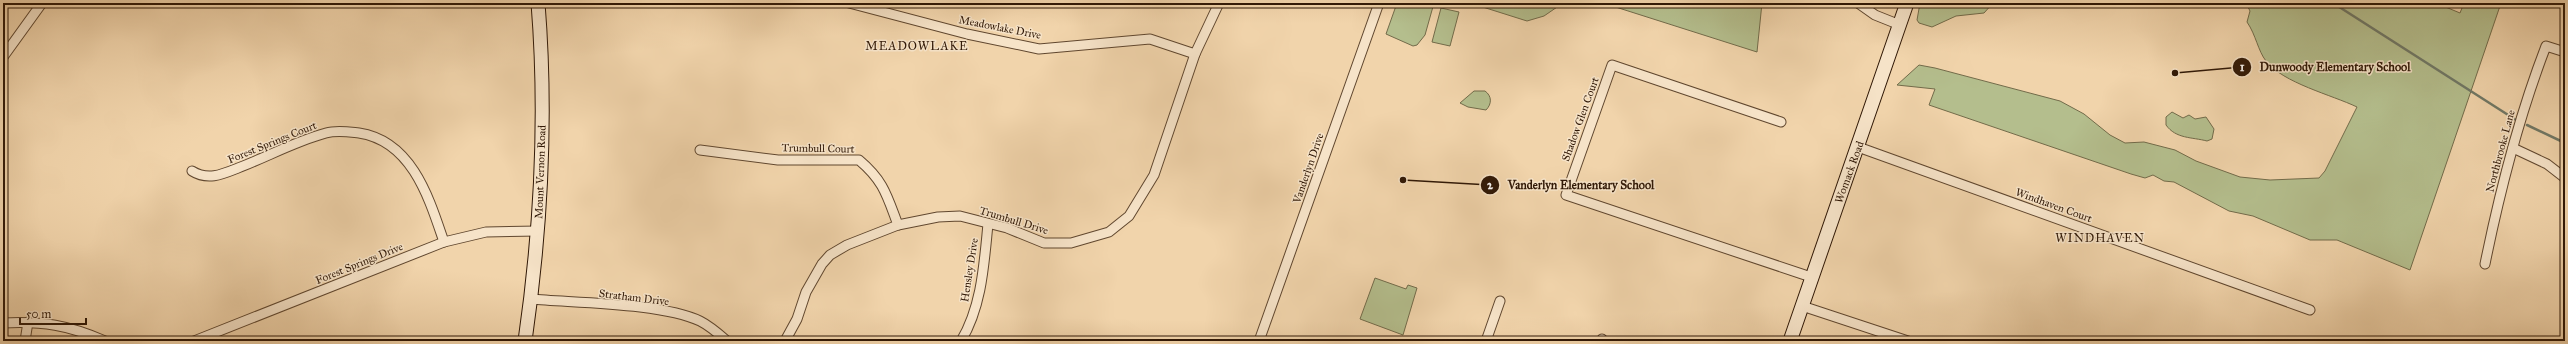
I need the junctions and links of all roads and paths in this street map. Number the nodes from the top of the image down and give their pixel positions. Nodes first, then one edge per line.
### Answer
1 (42, 3) edge
2 (538, 3) edge
3 (849, 3) edge
4 (1219, 3) edge
5 (1378, 3) edge
6 (1858, 3) edge
7 (1907, 3) edge
8 (1900, 25) junction
9 (2565, 52) edge
10 (1195, 54) junction
11 (3, 57) edge
12 (1781, 122) dead end
13 (1858, 147) junction
14 (2513, 148) junction
15 (700, 150) dead end
16 (192, 171) dead end
17 (2565, 178) edge
18 (988, 224) junction
19 (898, 225) junction
20 (538, 231) junction
21 (444, 242) junction
22 (2486, 264) dead end
23 (1811, 277) junction
24 (531, 299) junction
25 (1500, 301) dead end
26 (1802, 306) junction
27 (2310, 310) dead end
28 (28, 322) junction
29 (3, 323) edge
30 (24, 341) edge
31 (105, 341) edge
32 (194, 341) edge
33 (525, 341) edge
34 (727, 341) edge
35 (785, 341) edge
36 (961, 341) edge
37 (1259, 341) edge
38 (1486, 341) edge
39 (1790, 341) edge
40 (1908, 341) edge

1 - 11 street
2 - 20 street, Mount Vernon Road
3 - 10 street, Meadowlake Drive
4 - 10 street, Trumbull Drive
5 - 37 street, Vanderlyn Drive
6 - 8 street
7 - 8 street, Womack Road
8 - 13 street, Womack Road
9 - 14 street, Northbrooke Lane
10 - 18 street, Trumbull Drive
12 - 23 street, Shadow Glen Court
13 - 23 street, Womack Road
13 - 27 street, Windhaven Court
14 - 17 street
14 - 22 street, Northbrooke Lane
15 - 19 street, Trumbull Court
16 - 21 street, Forest Springs Court
18 - 19 street, Trumbull Drive
18 - 36 street, Hensley Drive
19 - 35 street, Trumbull Drive
20 - 21 street, Forest Springs Drive
20 - 24 street, Mount Vernon Road
21 - 32 street, Forest Springs Drive
23 - 26 street, Womack Road
24 - 33 street, Mount Vernon Road
24 - 34 street, Stratham Drive
25 - 38 street
26 - 39 street, Womack Road
26 - 40 street
28 - 29 street
28 - 30 street
28 - 31 street

